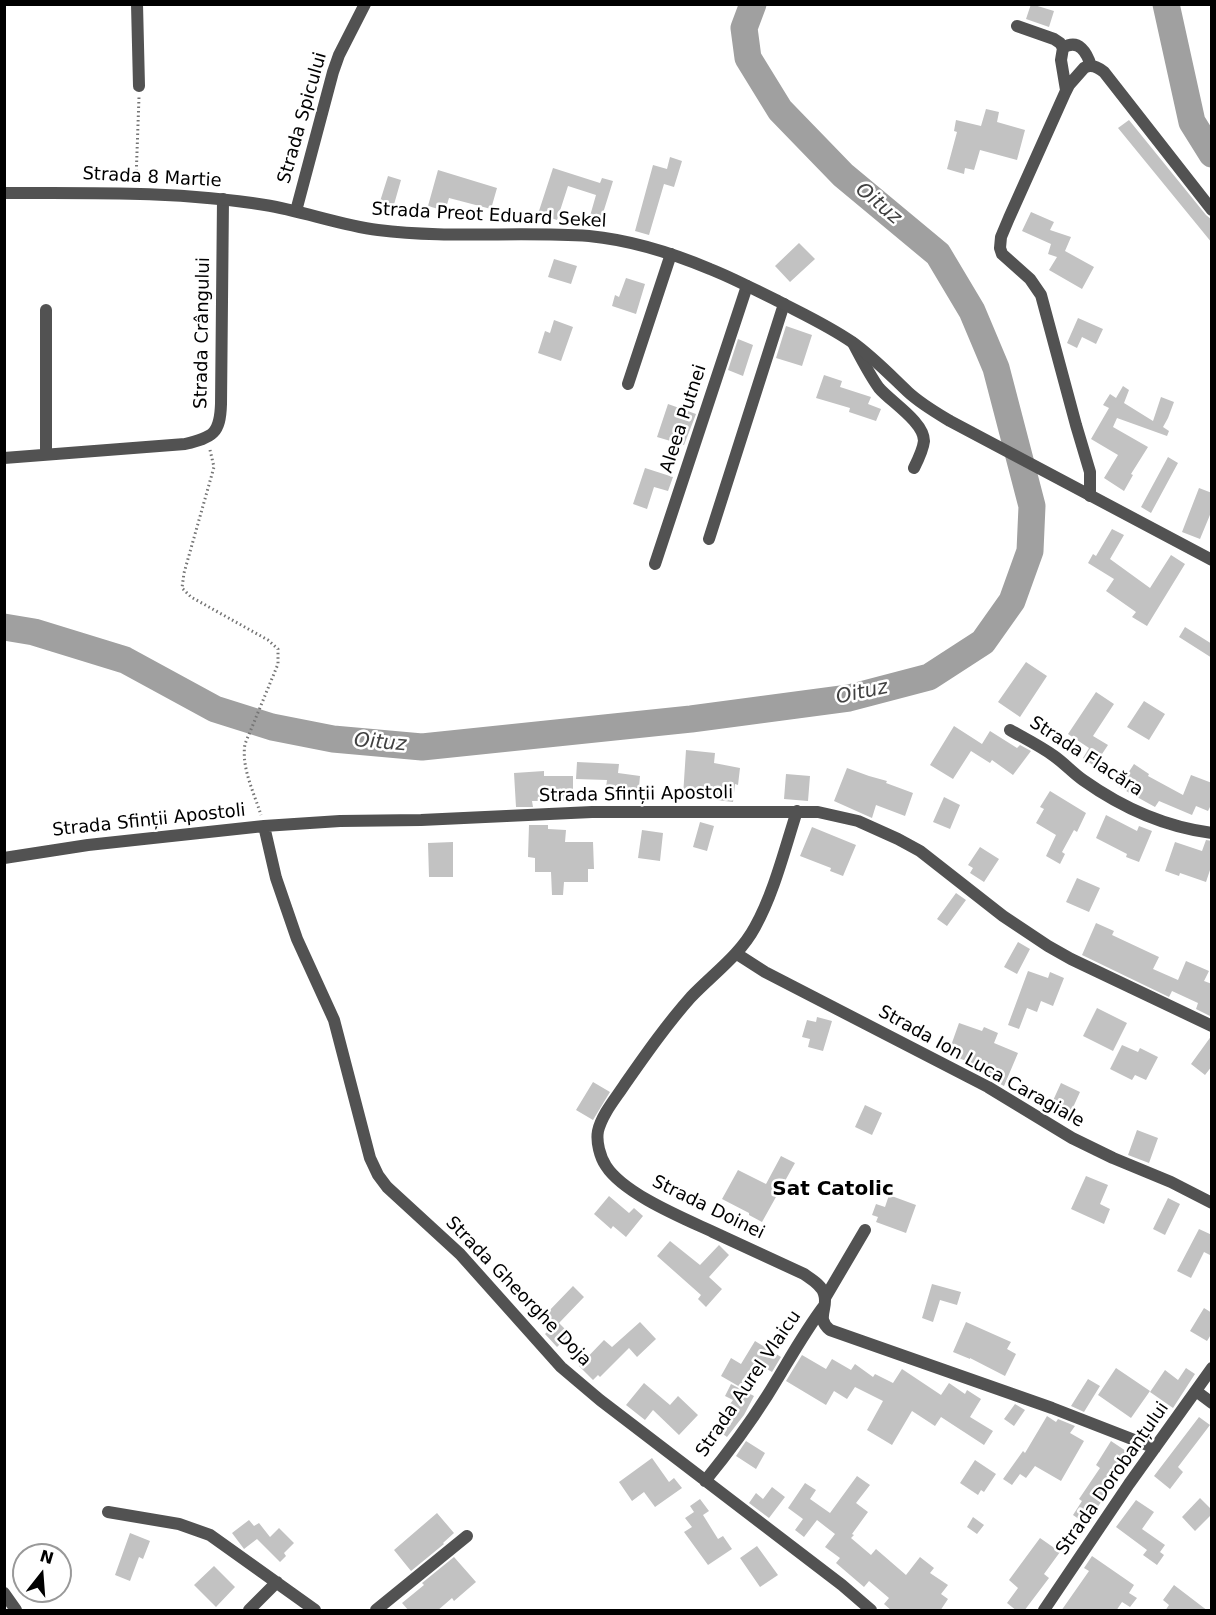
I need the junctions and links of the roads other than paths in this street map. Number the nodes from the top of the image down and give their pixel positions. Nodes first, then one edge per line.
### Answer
1 (137, 4) edge
2 (365, 4) edge
3 (1017, 26) dead end
4 (1064, 48) junction
5 (1091, 66) junction
6 (139, 86) road end
7 (1066, 90) junction
8 (4, 193) edge
9 (223, 199) junction
10 (1212, 210) edge
11 (296, 211) junction
12 (671, 254) junction
13 (747, 286) junction
14 (784, 304) junction
15 (45, 310) dead end
16 (853, 343) junction
17 (628, 384) dead end
18 (46, 454) junction
19 (4, 458) edge
20 (914, 468) dead end
21 (1085, 494) junction
22 (709, 539) dead end
23 (1212, 560) edge
24 (655, 564) dead end
25 (1010, 730) dead end
26 (797, 811) junction
27 (264, 826) junction
28 (1212, 833) edge
29 (4, 858) edge
30 (737, 954) junction
31 (1212, 1026) edge
32 (1212, 1203) edge
33 (865, 1230) dead end
34 (825, 1302) junction
35 (1212, 1368) edge
36 (1196, 1391) junction
37 (1212, 1403) edge
38 (1155, 1448) junction
39 (705, 1481) junction
40 (108, 1512) dead end
41 (467, 1536) dead end
42 (277, 1582) junction
43 (4, 1593) edge
44 (16, 1611) edge
45 (249, 1611) edge
46 (315, 1611) edge
47 (376, 1611) edge
48 (871, 1611) edge
49 (1044, 1611) edge

1 - 6 street
2 - 11 street, Strada Spicului
3 - 4 street
4 - 5 street
4 - 7 street
5 - 7 street
5 - 10 street
7 - 21 street
8 - 9 street, Strada 8 Martie
9 - 11 street, Strada 8 Martie
9 - 18 street, Strada Crângului
11 - 12 street, Strada Preot Eduard Sekel
12 - 13 street, Strada Preot Eduard Sekel
12 - 17 street
13 - 14 street, Strada Preot Eduard Sekel
13 - 24 street, Aleea Putnei
14 - 16 street, Strada Preot Eduard Sekel
14 - 22 street
15 - 18 street
16 - 20 street
16 - 21 street, Strada Preot Eduard Sekel
18 - 19 street
21 - 23 street, Strada Preot Eduard Sekel
25 - 28 street, Strada Flacăra
26 - 27 street, Strada Sfinții Apostoli
26 - 30 street, Strada Doinei
26 - 31 street, Strada Sfinții Apostoli
27 - 29 street, Strada Sfinții Apostoli
27 - 39 street, Strada Gheorghe Doja
30 - 32 street, Strada Ion Luca Caragiale
30 - 34 street, Strada Doinei
33 - 34 street, Strada Aurel Vlaicu
34 - 38 street, Strada Doinei
34 - 39 street, Strada Aurel Vlaicu
35 - 36 street, Strada Dorobanțului
36 - 37 street
36 - 38 street, Strada Dorobanțului
38 - 49 street, Strada Dorobanțului
39 - 48 street, Strada Gheorghe Doja
40 - 42 street
41 - 47 street
42 - 45 street
42 - 46 street
43 - 44 street

